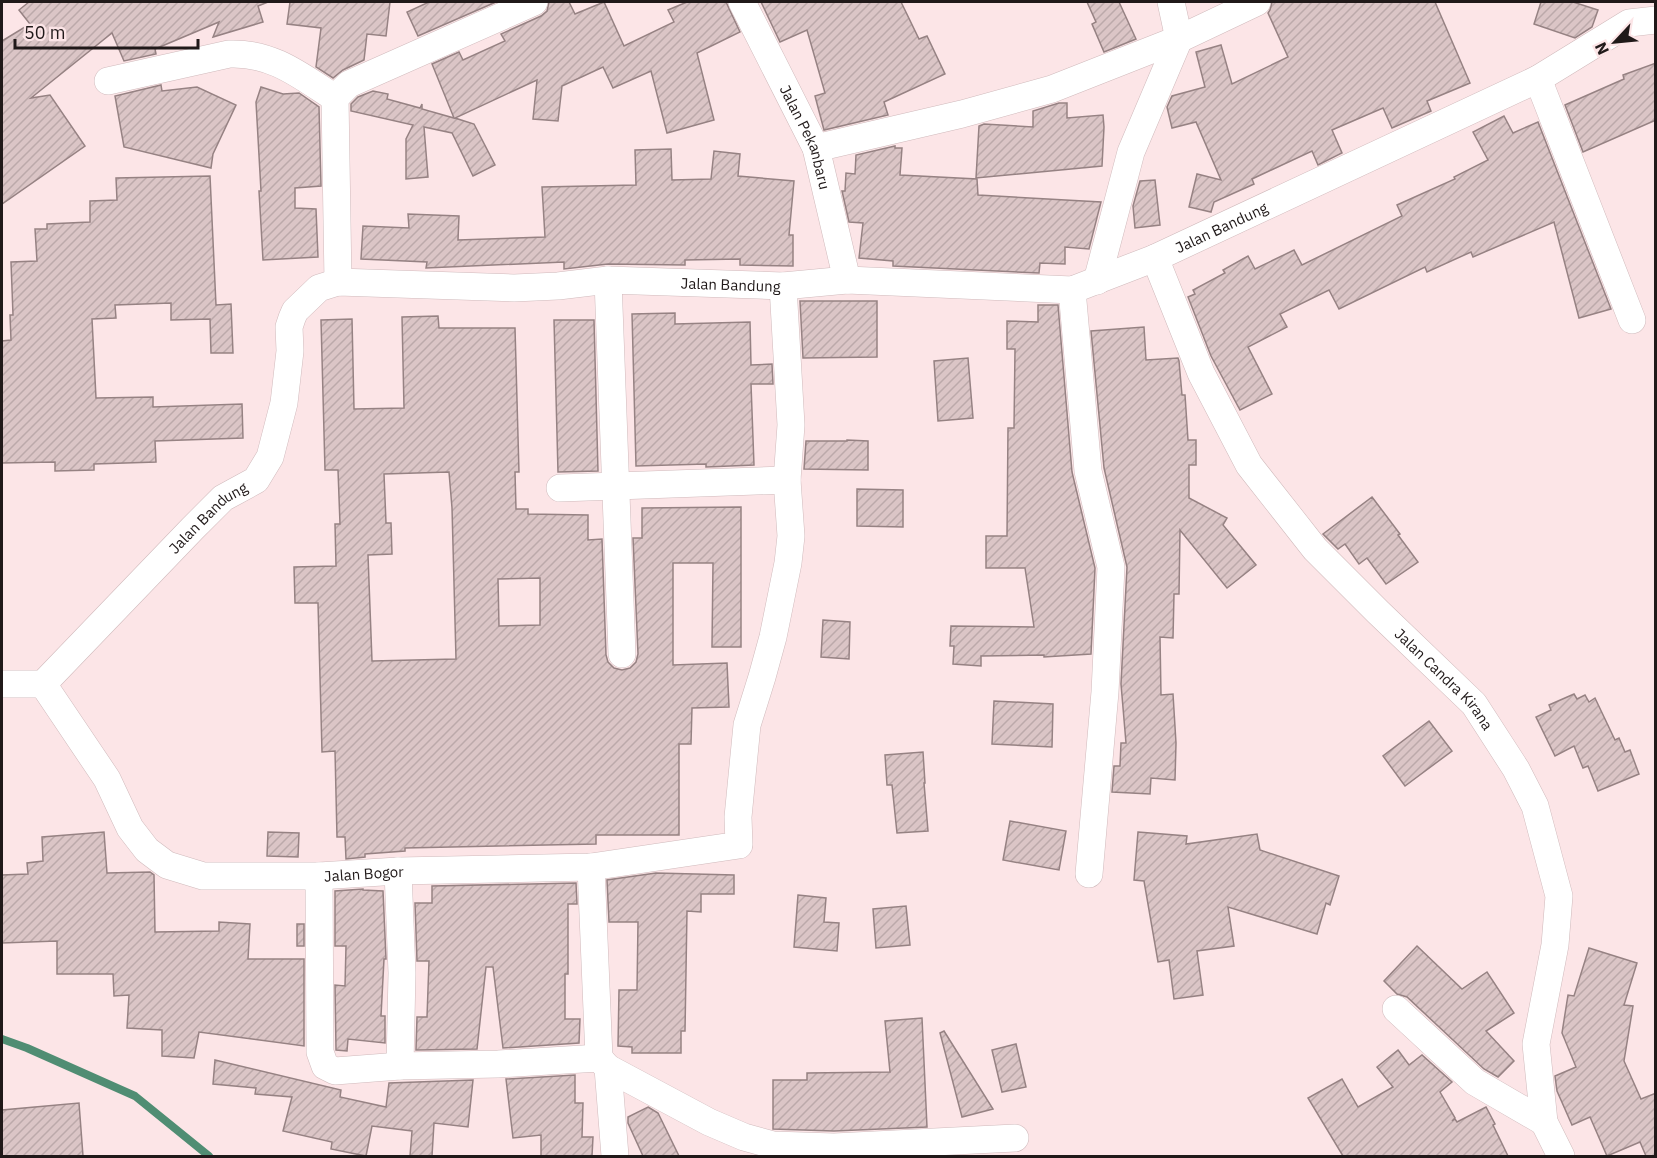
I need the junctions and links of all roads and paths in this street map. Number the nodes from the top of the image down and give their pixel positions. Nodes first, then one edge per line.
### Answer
1 (534, 2) edge
2 (742, 2) edge
3 (1172, 2) edge
4 (1257, 2) edge
5 (1633, 12) edge
6 (1656, 20) edge
7 (1179, 39) junction
8 (1538, 78) junction
9 (108, 81) dead end
10 (335, 98) junction
11 (816, 148) junction
12 (1155, 258) junction
13 (608, 280) junction
14 (847, 280) junction
15 (338, 282) junction
16 (783, 286) junction
17 (1084, 286) junction
18 (1632, 320) dead end
19 (787, 480) junction
20 (616, 487) junction
21 (560, 488) dead end
22 (622, 654) dead end
23 (2, 684) edge
24 (43, 684) junction
25 (591, 867) junction
26 (398, 871) junction
27 (1089, 874) dead end
28 (319, 876) junction
29 (1396, 1010) dead end
30 (604, 1063) junction
31 (400, 1066) junction
32 (1544, 1122) junction
33 (1015, 1138) dead end
34 (615, 1156) edge
35 (1561, 1156) edge

1 - 10 street
2 - 11 street, Jalan Pekanbaru
3 - 7 street
4 - 7 street
5 - 6 street
5 - 8 street, Jalan Bandung
7 - 11 street
7 - 17 street
8 - 12 street, Jalan Bandung
8 - 18 street
9 - 10 street
10 - 15 street
11 - 14 street, Jalan Pekanbaru
12 - 17 street, Jalan Bandung
12 - 32 street, Jalan Candra Kirana
13 - 15 street, Jalan Bandung
13 - 16 street, Jalan Bandung
13 - 20 street
14 - 16 street, Jalan Bandung
14 - 17 street, Jalan Bandung
15 - 24 street, Jalan Bandung
16 - 19 street
17 - 27 street
19 - 20 street
19 - 25 street, Jalan Bogor
20 - 21 street
20 - 22 street
23 - 24 street
24 - 28 street, Jalan Bogor
25 - 26 street, Jalan Bogor
25 - 30 street
26 - 28 street, Jalan Bogor
26 - 31 street
28 - 31 street
29 - 32 street
30 - 31 street
30 - 33 street
30 - 34 street
32 - 35 street, Jalan Candra Kirana

